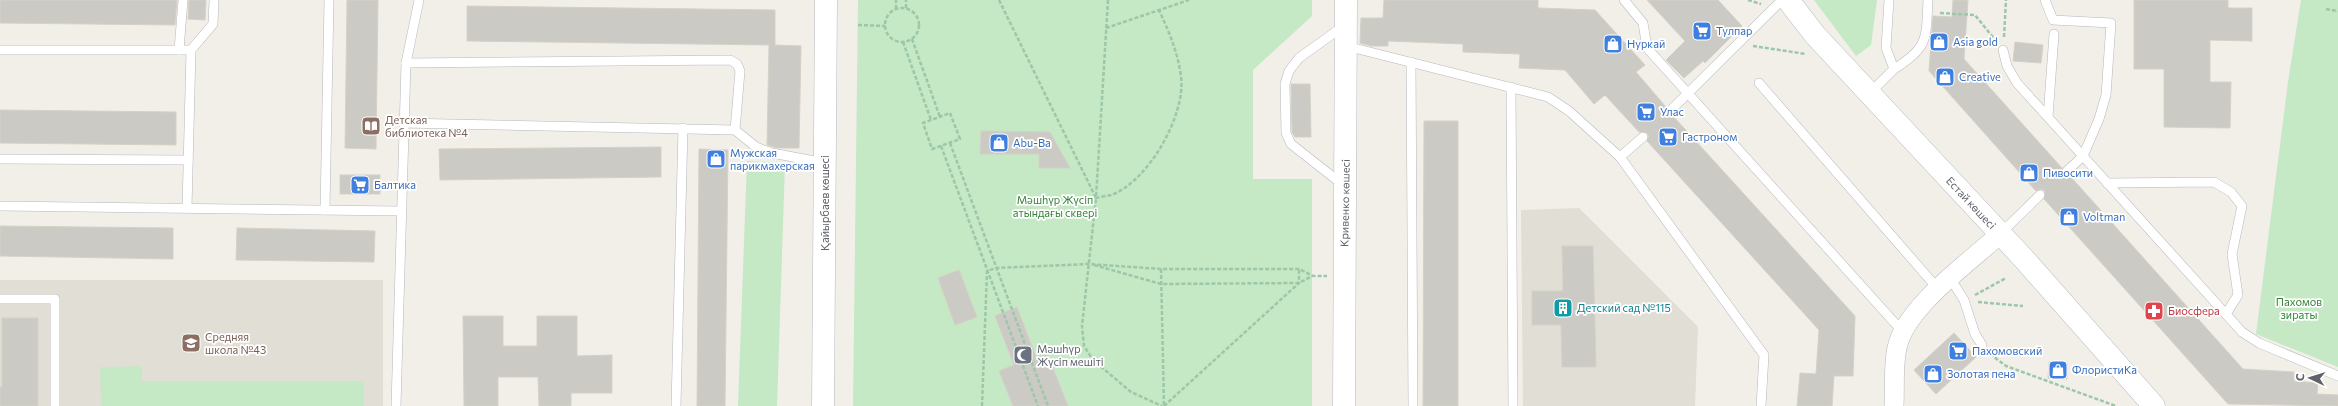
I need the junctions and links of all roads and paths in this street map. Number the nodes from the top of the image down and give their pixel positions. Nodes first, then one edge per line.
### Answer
1 (183, 0) edge
2 (214, 0) edge
3 (329, 0) edge
4 (419, 0) edge
5 (826, 0) edge
6 (896, 0) edge
7 (906, 0) edge
8 (999, 0) edge
9 (1108, 0) edge
10 (1189, 0) edge
11 (1346, 0) edge
12 (1624, 0) edge
13 (1782, 0) edge
14 (1788, 0) edge
15 (1889, 0) edge
16 (1928, 0) edge
17 (2006, 0) edge
18 (2045, 0) edge
19 (906, 8) junction
20 (896, 9) junction
21 (2326, 9) dead end
22 (1159, 10) junction
23 (2338, 11) edge
24 (1928, 12) junction
25 (1346, 24) junction
26 (858, 25) dead end
27 (885, 26) junction
28 (1106, 28) junction
29 (2054, 34) dead end
30 (912, 39) junction
31 (903, 42) junction
32 (1738, 44) junction
33 (1346, 46) junction
34 (0, 50) edge
35 (179, 50) junction
36 (191, 50) junction
37 (2003, 50) junction
38 (1806, 54) dead end
39 (1411, 62) junction
40 (406, 63) junction
41 (1894, 69) junction
42 (1759, 83) dead end
43 (1511, 87) junction
44 (1688, 94) junction
45 (1869, 94) junction
46 (1670, 112) dead end
47 (940, 117) junction
48 (2048, 117) junction
49 (931, 120) junction
50 (403, 123) junction
51 (683, 128) junction
52 (735, 130) junction
53 (1643, 137) dead end
54 (950, 143) junction
55 (941, 146) junction
56 (2083, 156) junction
57 (1620, 157) junction
58 (0, 159) edge
59 (188, 160) junction
60 (825, 163) junction
61 (2066, 172) dead end
62 (2107, 183) junction
63 (1345, 186) junction
64 (2040, 195) dead end
65 (1096, 198) junction
66 (0, 206) edge
67 (187, 208) junction
68 (325, 210) junction
69 (400, 211) junction
70 (2000, 234) junction
71 (1088, 264) junction
72 (996, 268) junction
73 (1161, 269) junction
74 (1299, 269) junction
75 (987, 272) junction
76 (2006, 278) dead end
77 (1300, 283) junction
78 (1944, 283) junction
79 (1161, 284) junction
80 (0, 299) edge
81 (1964, 300) junction
82 (2023, 306) dead end
83 (2226, 314) junction
84 (1902, 331) junction
85 (1982, 345) joint
86 (2338, 376) edge
87 (55, 406) edge
88 (396, 406) edge
89 (676, 406) edge
90 (823, 406) edge
91 (982, 406) edge
92 (1038, 406) edge
93 (1048, 406) edge
94 (1163, 406) edge
95 (1344, 406) edge
96 (1413, 406) edge
97 (1513, 406) edge
98 (1761, 406) edge
99 (1894, 406) edge
100 (2116, 406) edge
101 (2154, 406) edge

1 - 35 lane
2 - 36 lane
3 - 68 lane
4 - 40 lane
5 - 60 street, Қайырбаев көшесі
6 - 20 path
7 - 19 path
8 - 65 path
9 - 28 path
10 - 22 path
11 - 25 street, Кривенко көшесі
12 - 44 lane
13 - 32 lane
14 - 45 street, Естай көшесі
15 - 41 lane
16 - 24 lane
17 - 37 path
18 - 56 lane
19 - 20 path
19 - 30 path
20 - 27 path
21 - 23 path
22 - 28 path
22 - 65 path
24 - 37 path
24 - 41 lane
25 - 33 street, Кривенко көшесі
25 - 63 lane
26 - 27 path
27 - 31 path
28 - 65 path
29 - 48 lane
30 - 31 path
30 - 47 path
31 - 49 path
32 - 38 path
32 - 44 lane
33 - 39 lane
33 - 63 street, Кривенко көшесі
34 - 35 lane
35 - 36 lane
36 - 59 lane
37 - 48 lane
39 - 43 lane
39 - 96 lane
40 - 50 lane
40 - 52 lane
41 - 45 lane
42 - 78 lane
43 - 57 lane
43 - 97 lane
44 - 46 lane
44 - 84 lane
45 - 70 street, Естай көшесі
47 - 49 path
47 - 54 path
48 - 56 lane
49 - 55 path
50 - 51 lane
50 - 69 lane
51 - 52 lane
51 - 89 lane
52 - 60 lane
53 - 57 lane
54 - 55 path
54 - 72 path
55 - 75 path
56 - 61 lane
56 - 62 lane
57 - 98 lane
58 - 59 lane
59 - 67 lane
60 - 90 street, Қайырбаев көшесі
62 - 83 lane
62 - 83 lane
63 - 95 street, Кривенко көшесі
64 - 70 lane
65 - 71 path
66 - 67 lane
67 - 68 lane
68 - 69 lane
69 - 88 lane
70 - 78 street
70 - 101 street, Естай көшесі
71 - 72 path
71 - 73 path
71 - 79 path
71 - 94 path
72 - 75 path
72 - 93 path
73 - 74 path
73 - 79 path
74 - 77 path
74 - 77 path
75 - 91 path
75 - 92 path
76 - 81 path
77 - 79 path
77 - 94 path
78 - 81 lane
78 - 84 street
79 - 94 path
80 - 87 lane
81 - 82 path
81 - 85 lane
83 - 86 lane
84 - 99 street
85 - 100 path

